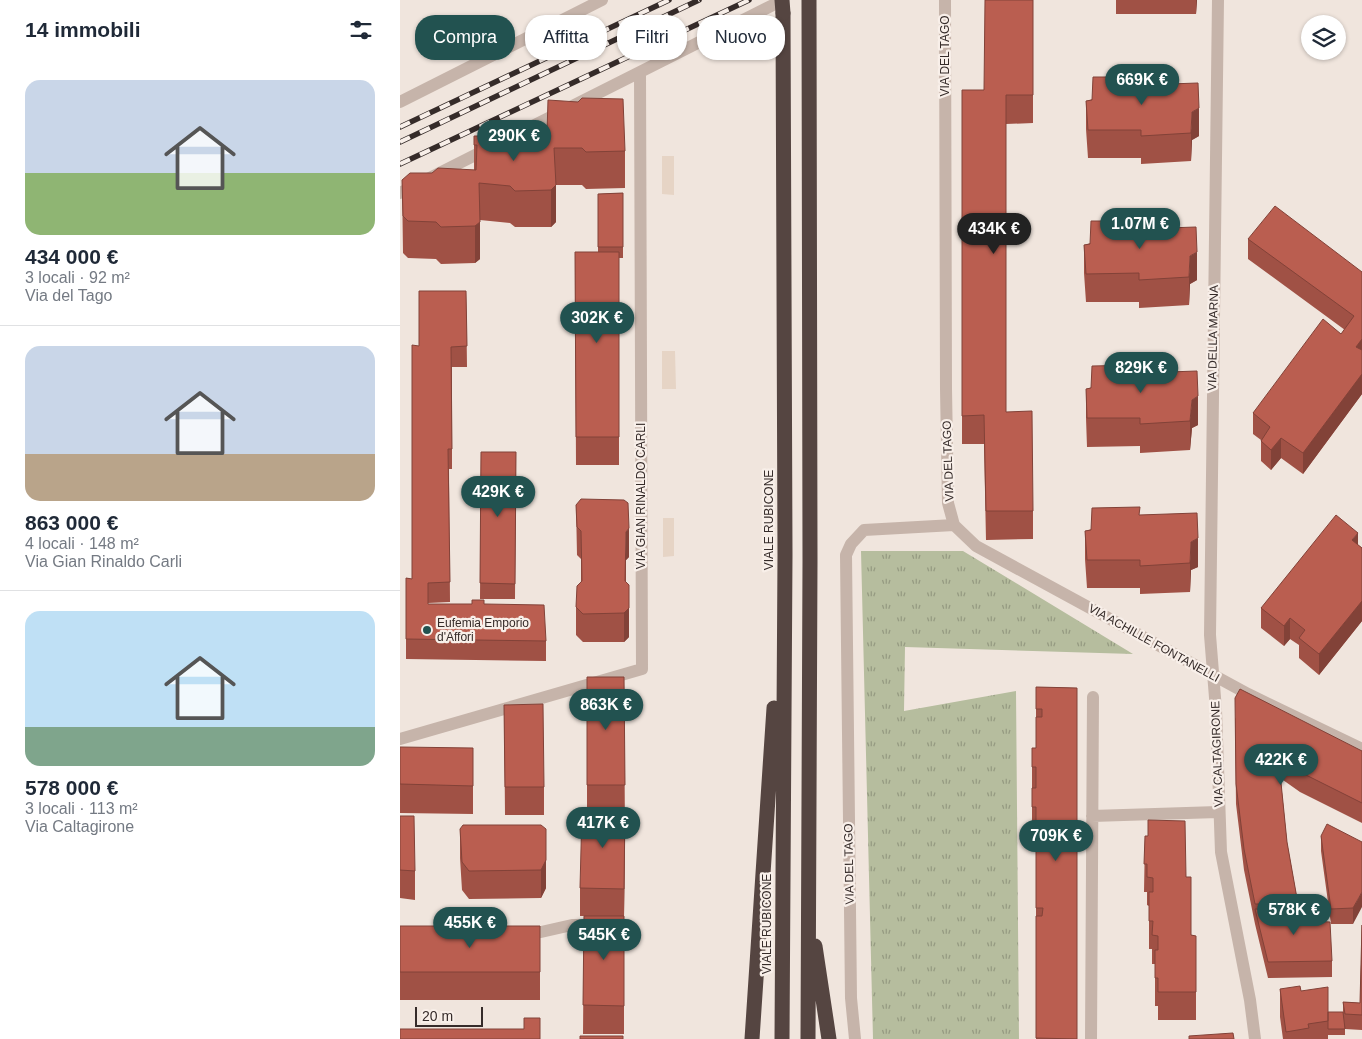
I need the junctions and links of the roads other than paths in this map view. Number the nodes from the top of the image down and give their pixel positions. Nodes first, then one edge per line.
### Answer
1 (602, 0) edge
2 (808, 0) edge
3 (945, 0) edge
4 (1218, 0) edge
5 (783, 4) edge
6 (640, 72) junction
7 (400, 102) edge
8 (400, 194) edge
9 (954, 525) junction
10 (785, 555) junction
11 (1214, 676) junction
12 (1093, 697) dead end
13 (400, 739) edge
14 (1362, 749) edge
15 (1218, 812) junction
16 (1092, 816) junction
17 (808, 903) junction
18 (628, 925) dead end
19 (513, 932) edge
20 (752, 1039) edge
21 (782, 1039) edge
22 (808, 1039) edge
23 (829, 1039) edge
24 (855, 1039) edge
25 (1091, 1039) edge
26 (1254, 1039) edge

1 - 7 street
2 - 17 highway
3 - 9 street, VIA DEL TAGO
4 - 11 street, VIA DELLA MARNA
5 - 6 street
5 - 10 highway, VIALE RUBICONE
6 - 8 street
6 - 13 street, VIA GIAN RINALDO CARLI
9 - 11 street, VIA ACHILLE FONTANELLI
9 - 24 street, VIA DEL TAGO
10 - 20 highway
10 - 21 highway, VIALE RUBICONE
11 - 14 street, VIA ACHILLE FONTANELLI
11 - 15 street, VIA CALTAGIRONE
12 - 16 street
15 - 16 street
15 - 26 street, VIA CALTAGIRONE
16 - 25 street
17 - 22 highway
17 - 23 highway
18 - 19 street

